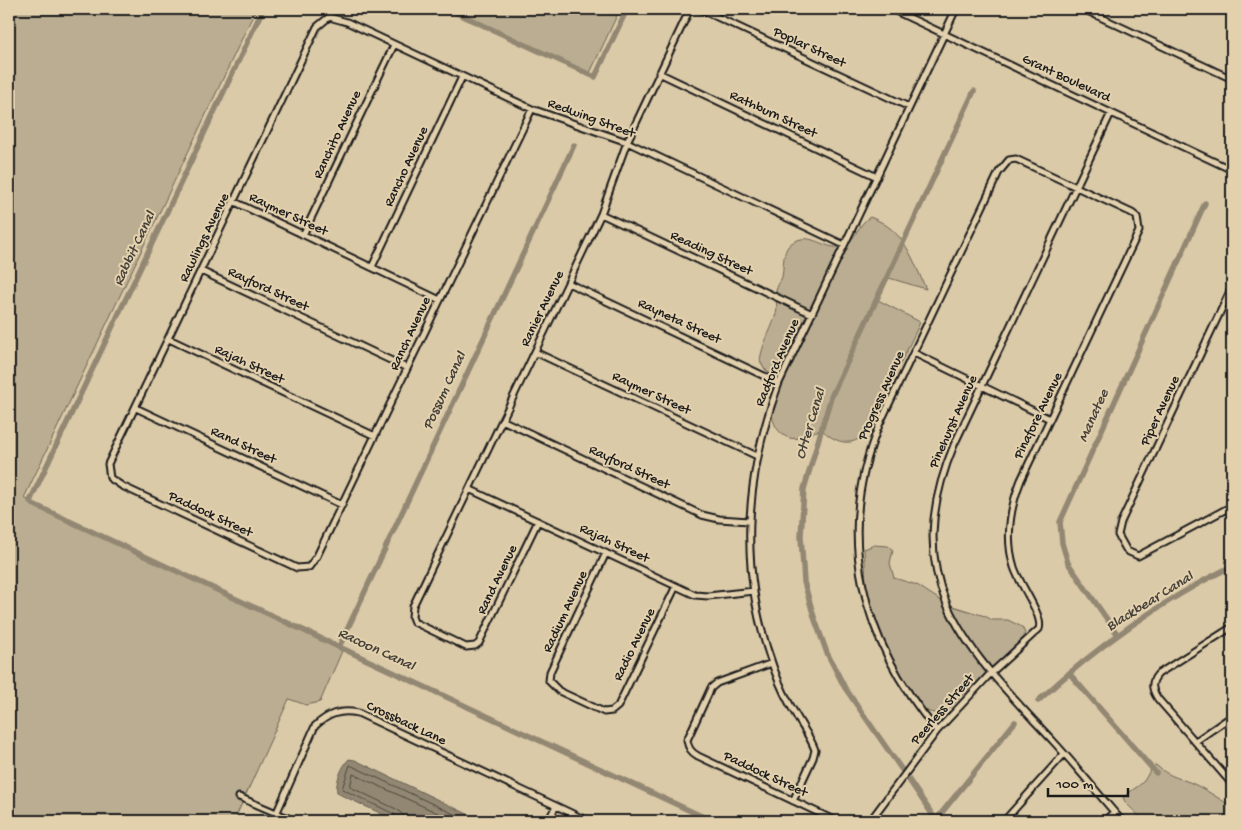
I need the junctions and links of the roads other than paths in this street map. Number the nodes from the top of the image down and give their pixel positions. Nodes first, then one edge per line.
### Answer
1 (690, 9) edge
2 (700, 9) edge
3 (891, 9) edge
4 (956, 9) edge
5 (1083, 9) edge
6 (329, 17) joint
7 (944, 34) junction
8 (394, 45) junction
9 (660, 73) junction
10 (462, 77) junction
11 (1232, 79) edge
12 (910, 107) junction
13 (532, 109) junction
14 (1111, 113) junction
15 (627, 142) junction
16 (1232, 170) edge
17 (877, 176) junction
18 (1076, 186) junction
19 (235, 202) junction
20 (601, 214) junction
21 (303, 235) junction
22 (844, 245) junction
23 (372, 267) junction
24 (201, 271) junction
25 (568, 283) junction
26 (1232, 287) edge
27 (440, 300) junction
28 (812, 314) junction
29 (169, 339) junction
30 (535, 352) junction
31 (914, 353) junction
32 (407, 368) junction
33 (780, 383) junction
34 (982, 386) junction
35 (136, 408) junction
36 (1050, 419) junction
37 (502, 420) junction
38 (375, 436) junction
39 (757, 456) junction
40 (1232, 465) edge
41 (108, 473) joint
42 (1232, 481) edge
43 (469, 489) junction
44 (342, 505) junction
45 (1232, 506) edge
46 (538, 521) junction
47 (749, 521) junction
48 (606, 553) junction
49 (309, 567) joint
50 (676, 586) junction
51 (754, 591) junction
52 (1041, 623) joint
53 (1232, 627) edge
54 (475, 646) joint
55 (772, 663) junction
56 (990, 674) junction
57 (612, 711) joint
58 (1232, 716) edge
59 (937, 731) junction
60 (1196, 741) junction
61 (1064, 754) junction
62 (1232, 784) edge
63 (240, 797) dead end
64 (793, 801) junction
65 (556, 806) junction
66 (1114, 812) junction
67 (276, 813) junction
68 (273, 821) edge
69 (295, 821) edge
70 (548, 821) edge
71 (588, 821) edge
72 (836, 821) edge
73 (870, 821) edge
74 (1004, 821) edge
75 (1104, 821) edge
76 (1122, 821) edge

1 - 9 street, Ranier Avenue
2 - 12 street, Poplar Street
3 - 7 street, Grant Boulevard
4 - 7 street, Radford Avenue
5 - 11 street
6 - 8 street, Redwing Street
6 - 19 street, Rawlings Avenue
7 - 12 street, Radford Avenue
7 - 14 street, Grant Boulevard
8 - 10 street, Redwing Street
8 - 21 street, Ranchito Avenue
9 - 15 street, Ranier Avenue
9 - 17 street, Rathburn Street
10 - 13 street, Redwing Street
10 - 23 street, Rancho Avenue
12 - 17 street, Radford Avenue
13 - 15 street, Redwing Street
13 - 27 street, Ranch Avenue
14 - 16 street, Grant Boulevard
14 - 18 street, Pinehurst Avenue
15 - 20 street, Ranier Avenue
15 - 22 street, Redwing Street
17 - 22 street, Radford Avenue
18 - 31 street, Progress Avenue
18 - 34 street, Pinehurst Avenue
18 - 36 street, Pinafore Avenue
19 - 21 street, Raymer Street
19 - 24 street, Rawlings Avenue
20 - 25 street, Ranier Avenue
20 - 28 street, Reading Street
21 - 23 street, Raymer Street
22 - 28 street, Radford Avenue
23 - 27 street, Raymer Street
24 - 29 street, Rawlings Avenue
24 - 32 street, Rayford Street
25 - 30 street, Ranier Avenue
25 - 33 street, Rayneta Street
26 - 45 street, Piper Avenue
27 - 32 street, Ranch Avenue
28 - 33 street, Radford Avenue
29 - 35 street, Rawlings Avenue
29 - 38 street, Rajah Street
30 - 37 street, Ranier Avenue
30 - 39 street, Raymer Street
31 - 34 street
31 - 59 street, Progress Avenue
32 - 38 street, Ranch Avenue
33 - 39 street, Radford Avenue
34 - 36 street
34 - 56 street, Pinehurst Avenue
35 - 41 street, Rawlings Avenue
35 - 44 street, Rand Street
36 - 52 street, Pinafore Avenue
37 - 43 street, Ranier Avenue
37 - 47 street, Rayford Street
38 - 44 street, Ranch Avenue
39 - 47 street, Radford Avenue
40 - 42 street
41 - 49 street, Paddock Street
43 - 46 street, Rajah Street
43 - 54 street, Ranier Avenue
44 - 49 street, Ranch Avenue
46 - 48 street, Rajah Street
46 - 54 street, Rand Avenue
47 - 51 street, Radford Avenue
48 - 50 street, Rajah Street
48 - 57 street, Radium Avenue
50 - 51 street, Rajah Street
50 - 57 street, Radio Avenue
51 - 55 street, Radford Avenue
52 - 56 street, Peerless Street
53 - 60 street
55 - 64 street, Radford Avenue
55 - 64 street, Paddock Street
56 - 59 street, Peerless Street
56 - 61 street, Pinehurst Avenue
58 - 60 street
59 - 73 street, Peerless Street
60 - 62 street
61 - 66 street, Pinehurst Avenue
61 - 74 street
63 - 67 street
64 - 72 street, Paddock Street
65 - 67 street, Crossback Lane
65 - 70 street
65 - 71 street, Crossback Lane
66 - 75 street
66 - 76 street, Pinehurst Avenue
67 - 68 street, Crossback Lane
67 - 69 street

